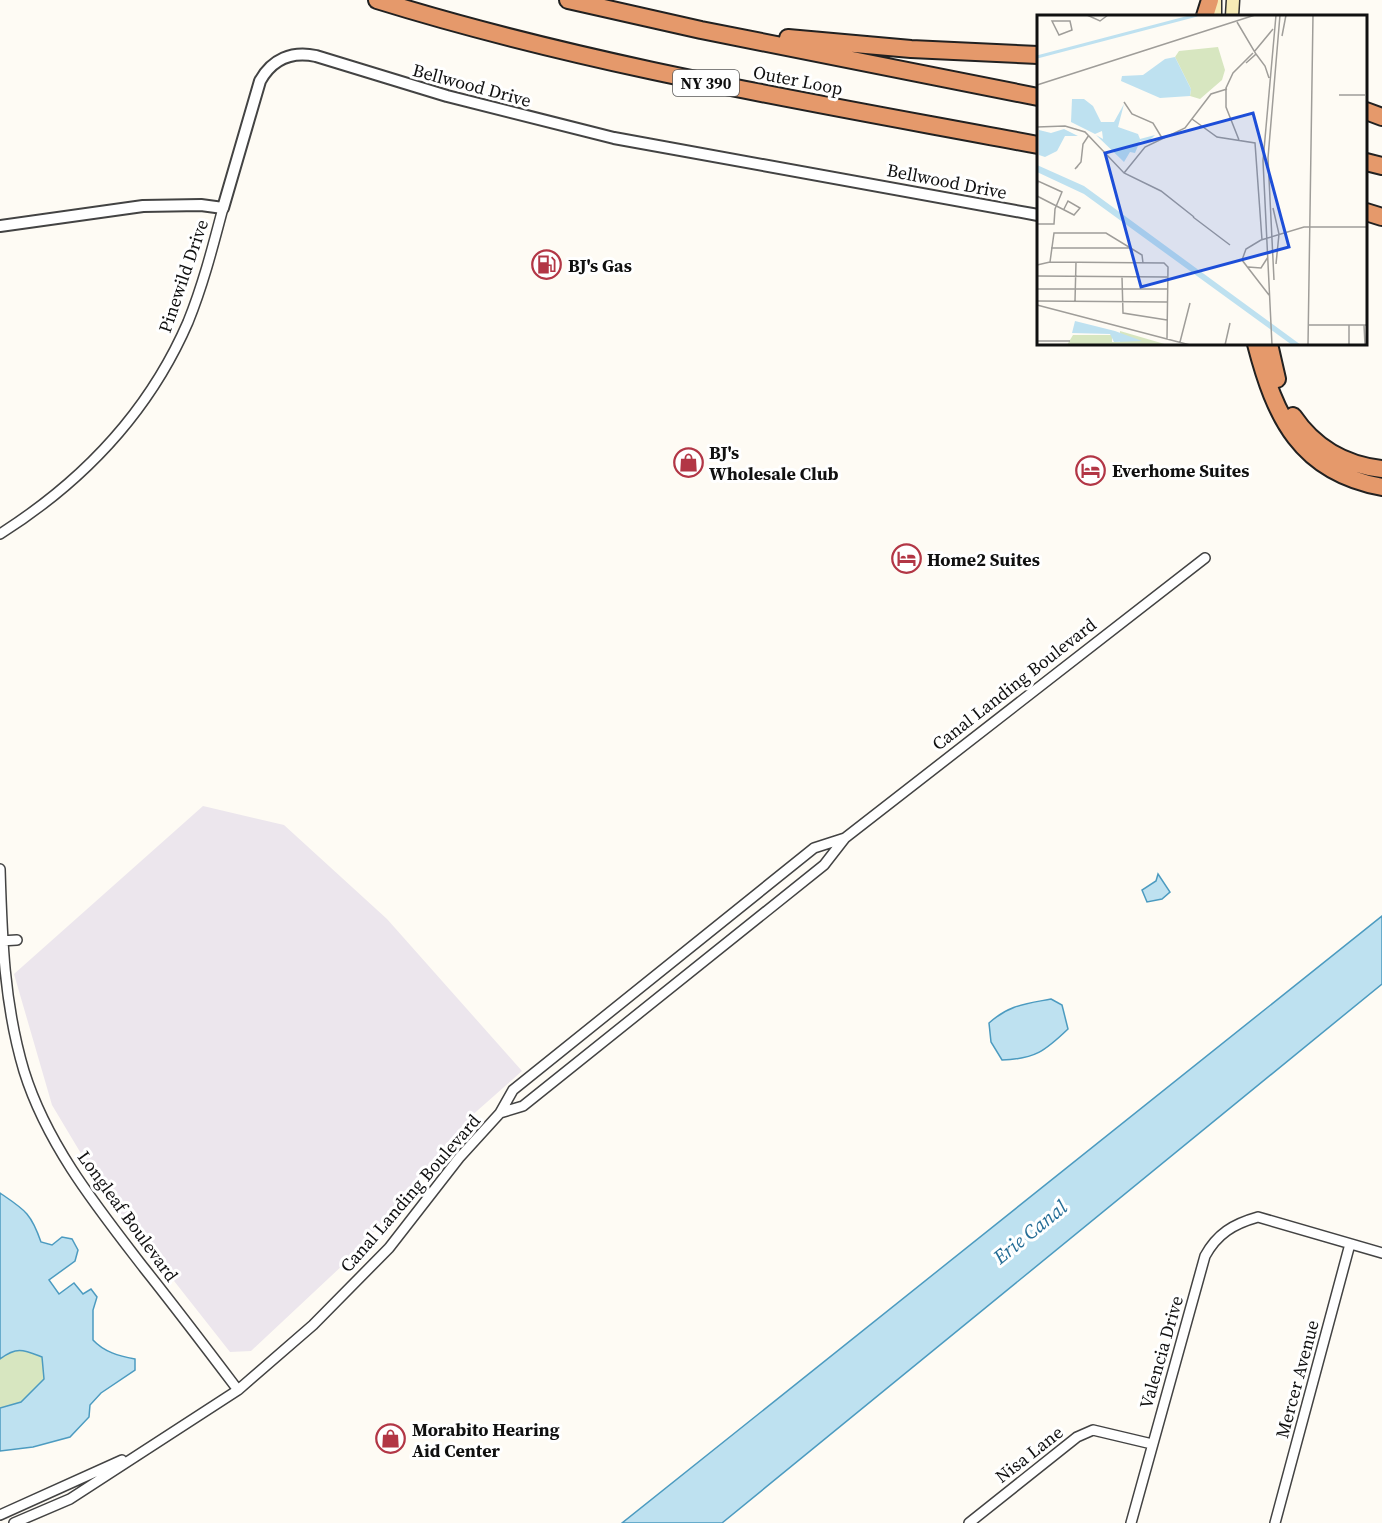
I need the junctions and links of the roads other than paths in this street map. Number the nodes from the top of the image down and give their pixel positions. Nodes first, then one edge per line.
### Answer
1 (377, 0) edge
2 (568, 0) edge
3 (1213, 0) edge
4 (1233, 0) edge
5 (1206, 15) edge
6 (1215, 15) edge
7 (1232, 15) edge
8 (701, 30) junction
9 (1037, 55) edge
10 (1037, 97) edge
11 (1367, 112) edge
12 (1382, 117) edge
13 (1037, 145) edge
14 (1367, 162) edge
15 (1382, 166) edge
16 (1367, 206) edge
17 (223, 208) junction
18 (1382, 209) edge
19 (1367, 213) edge
20 (1037, 215) edge
21 (1382, 217) edge
22 (0, 226) edge
23 (1256, 345) edge
24 (1269, 345) edge
25 (1382, 469) edge
26 (1382, 487) edge
27 (0, 534) edge
28 (1204, 558) dead end
29 (844, 838) junction
30 (0, 869) edge
31 (17, 940) dead end
32 (1, 941) edge
33 (500, 1113) junction
34 (1350, 1244) junction
35 (1382, 1253) edge
36 (238, 1390) junction
37 (1152, 1444) junction
38 (147, 1450) junction
39 (982, 1512) junction
40 (0, 1515) edge
41 (14, 1523) edge
42 (969, 1523) edge
43 (980, 1523) edge
44 (1131, 1523) edge
45 (1275, 1523) edge

1 - 13 highway, Outer Loop / NY 390
2 - 8 highway, Outer Loop
3 - 5 highway
3 - 6 main road
4 - 7 main road
8 - 9 highway
8 - 10 highway, Outer Loop
11 - 12 highway
14 - 15 highway
16 - 18 highway
17 - 20 street, Bellwood Drive
17 - 22 street
17 - 27 street, Pinewild Drive
19 - 21 highway
23 - 26 highway
24 - 25 highway
28 - 29 street, Canal Landing Boulevard
29 - 33 street, Canal Landing Boulevard
29 - 33 street, Canal Landing Boulevard
30 - 32 street, Longleaf Boulevard
31 - 32 street
32 - 36 street, Longleaf Boulevard
33 - 36 street, Canal Landing Boulevard
34 - 35 street
34 - 37 street, Valencia Drive
34 - 45 street, Mercer Avenue
36 - 38 street, Canal Landing Boulevard
37 - 39 street, Nisa Lane
37 - 44 street, Valencia Drive
38 - 40 street, Canal Landing Boulevard
38 - 41 street, Canal Landing Boulevard
39 - 42 street, Nisa Lane
39 - 43 street

